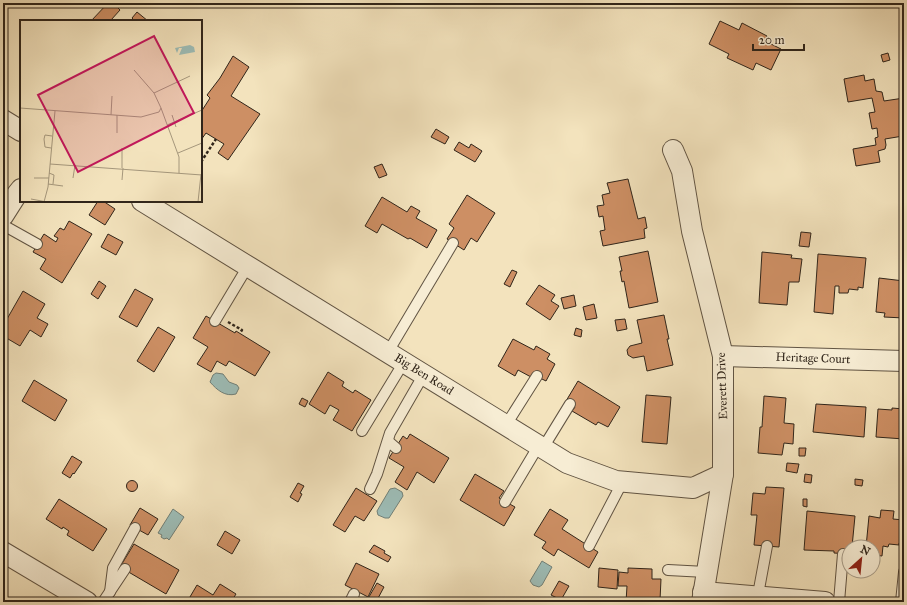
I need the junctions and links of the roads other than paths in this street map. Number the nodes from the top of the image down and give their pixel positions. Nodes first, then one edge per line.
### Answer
1 (3, 120) edge
2 (20, 130) edge
3 (674, 150) dead end
4 (20, 190) edge
5 (144, 202) edge
6 (3, 216) edge
7 (3, 225) edge
8 (453, 243) dead end
9 (37, 244) dead end
10 (248, 266) junction
11 (216, 318) road end
12 (388, 352) junction
13 (723, 356) junction
14 (904, 361) edge
15 (404, 362) junction
16 (424, 374) junction
17 (537, 376) dead end
18 (570, 404) dead end
19 (506, 425) junction
20 (362, 432) dead end
21 (541, 447) junction
22 (723, 474) junction
23 (623, 481) junction
24 (370, 489) dead end
25 (505, 502) dead end
26 (135, 528) dead end
27 (590, 546) dead end
28 (767, 546) dead end
29 (4, 557) edge
30 (125, 570) dead end
31 (668, 570) dead end
32 (706, 572) junction
33 (904, 572) edge
34 (841, 578) edge
35 (110, 592) junction
36 (702, 597) edge
37 (757, 599) edge
38 (805, 601) edge
39 (87, 602) edge
40 (103, 602) edge
41 (825, 602) edge
42 (839, 602) edge
43 (901, 602) edge

1 - 2 street
3 - 13 street, Everett Drive
4 - 6 street
5 - 10 street, Big Ben Road
7 - 9 lane
8 - 12 lane
10 - 11 lane
10 - 12 street, Big Ben Road
12 - 15 street, Big Ben Road
13 - 14 street, Heritage Court
13 - 22 street, Everett Drive
15 - 16 street, Big Ben Road
15 - 20 lane
16 - 19 street, Big Ben Road
16 - 24 lane
17 - 19 lane
18 - 21 lane
19 - 21 street, Big Ben Road
21 - 23 street, Big Ben Road
21 - 25 lane
22 - 23 street, Big Ben Road
22 - 32 street, Everett Drive
23 - 27 lane
26 - 35 lane
28 - 37 lane
29 - 39 street
30 - 35 lane
31 - 32 lane
32 - 36 street, Everett Drive
33 - 43 lane
34 - 42 lane
35 - 40 lane
36 - 37 street
37 - 38 street
38 - 41 street

